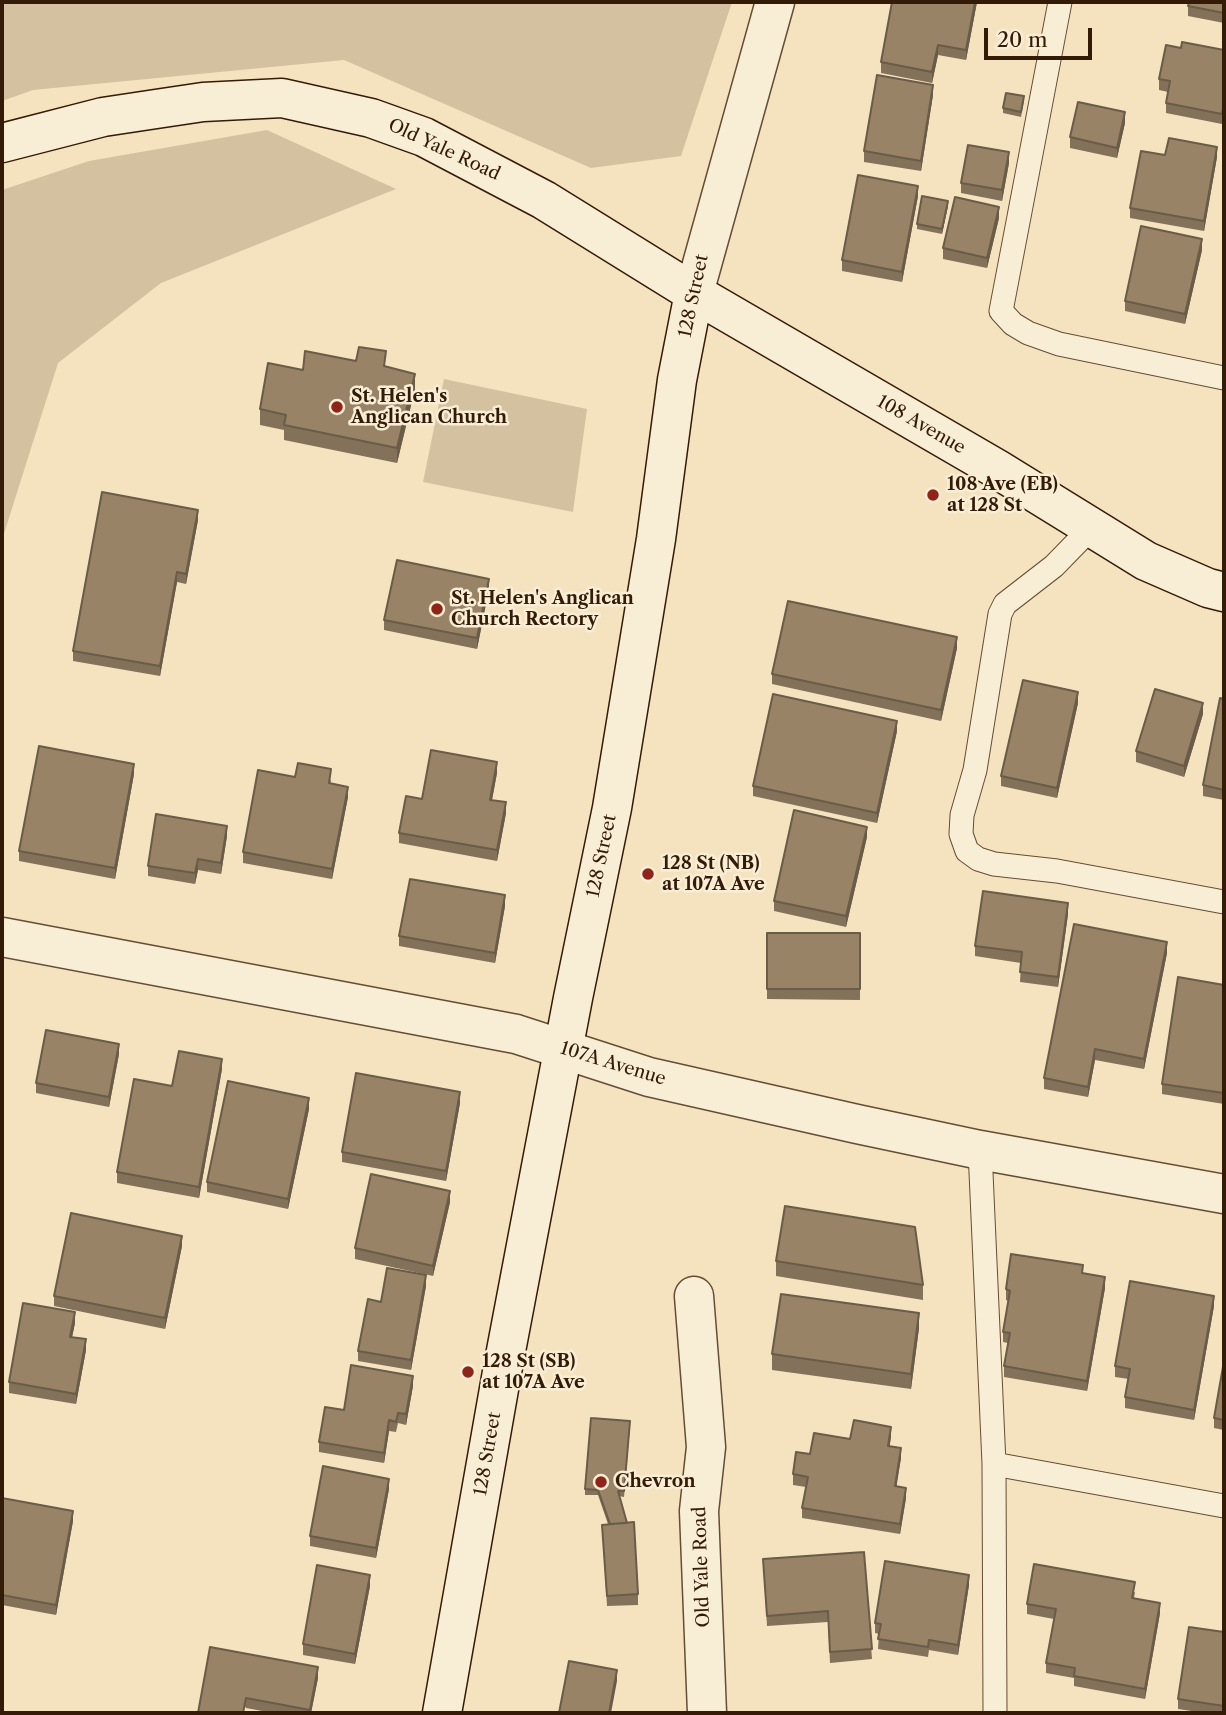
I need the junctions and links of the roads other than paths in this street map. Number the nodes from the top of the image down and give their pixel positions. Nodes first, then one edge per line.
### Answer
1 (775, 2) edge
2 (1060, 2) edge
3 (2, 143) edge
4 (694, 293) junction
5 (1224, 378) edge
6 (1092, 527) junction
7 (1224, 592) edge
8 (1224, 902) edge
9 (2, 937) edge
10 (563, 1049) junction
11 (980, 1150) junction
12 (1224, 1194) edge
13 (694, 1296) dead end
14 (994, 1464) junction
15 (1224, 1506) edge
16 (712, 1712) edge
17 (442, 1713) edge
18 (995, 1713) edge

1 - 4 main road, 128 Street
2 - 5 lane
3 - 4 main road, Old Yale Road
4 - 6 main road, 108 Avenue
4 - 10 main road, 128 Street
6 - 7 main road, 108 Avenue
6 - 8 lane
9 - 10 main road, 107A Avenue
10 - 11 main road, 107A Avenue
10 - 17 main road, 128 Street
11 - 12 main road, 107A Avenue
11 - 14 lane
13 - 16 main road, Old Yale Road
14 - 15 lane
14 - 18 lane

